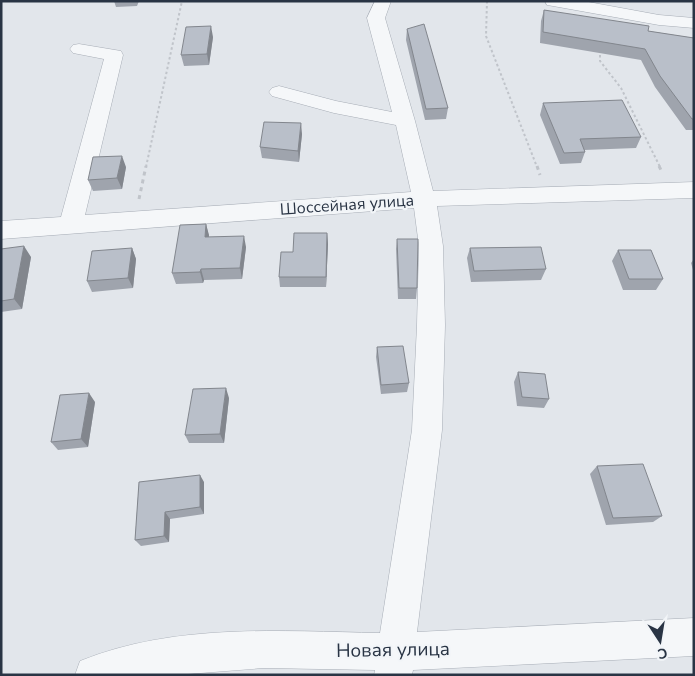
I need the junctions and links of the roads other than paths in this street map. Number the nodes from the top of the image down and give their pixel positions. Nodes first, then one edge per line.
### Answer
1 (384, 1) edge
2 (554, 1) edge
3 (694, 23) edge
4 (79, 49) dead end
5 (279, 92) dead end
6 (405, 121) junction
7 (694, 190) edge
8 (424, 199) junction
9 (71, 225) junction
10 (1, 230) edge
11 (694, 637) edge
12 (395, 663) edge
13 (94, 675) edge

1 - 6 street
2 - 3 street
4 - 9 street
5 - 6 street
6 - 8 street
7 - 8 street, Шоссейная улица
8 - 9 street, Шоссейная улица
8 - 12 street
9 - 10 street, Шоссейная улица
11 - 12 street, Новая улица
12 - 13 street, Новая улица

